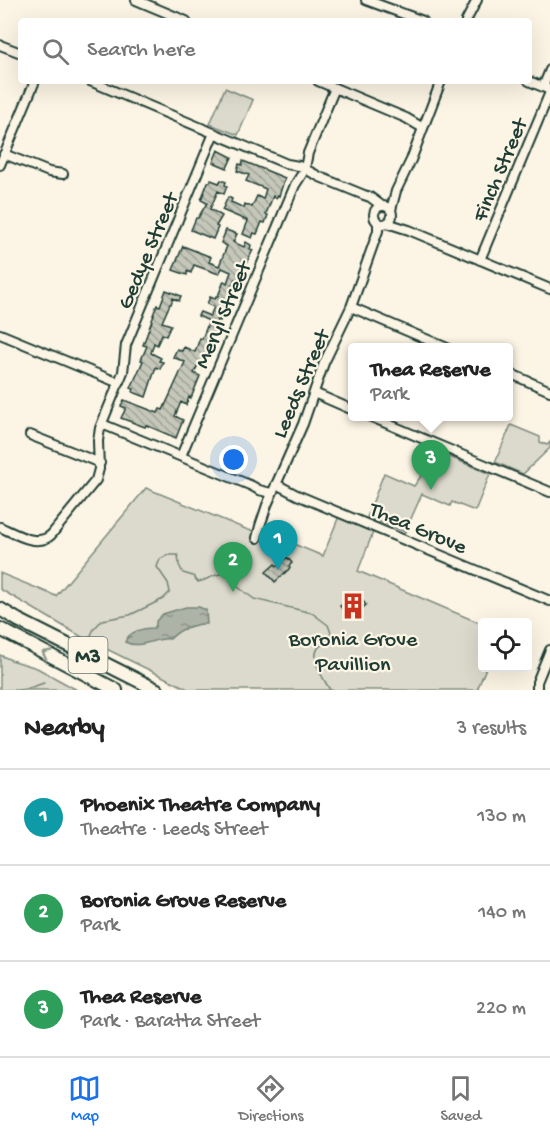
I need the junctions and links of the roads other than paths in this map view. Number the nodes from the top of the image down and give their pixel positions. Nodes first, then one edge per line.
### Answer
1 (136, 0) edge
2 (366, 0) edge
3 (477, 0) edge
4 (179, 18) edge
5 (415, 18) edge
6 (468, 18) edge
7 (0, 45) edge
8 (18, 52) edge
9 (550, 70) edge
10 (532, 82) edge
11 (34, 84) edge
12 (97, 84) edge
13 (325, 84) edge
14 (440, 84) edge
15 (335, 88) junction
16 (548, 90) edge
17 (424, 125) junction
18 (214, 133) junction
19 (4, 154) junction
20 (0, 165) edge
21 (301, 170) junction
22 (63, 174) dead end
23 (384, 214) junction
24 (480, 260) junction
25 (550, 289) edge
26 (351, 307) junction
27 (0, 334) edge
28 (435, 343) edge
29 (513, 375) edge
30 (118, 383) junction
31 (550, 391) edge
32 (314, 393) junction
33 (348, 408) edge
34 (379, 421) edge
35 (102, 424) junction
36 (30, 435) dead end
37 (180, 456) junction
38 (100, 463) junction
39 (276, 484) junction
40 (550, 492) edge
41 (272, 493) junction
42 (0, 526) edge
43 (257, 538) dead end
44 (550, 601) edge
45 (0, 609) edge
46 (0, 630) edge
47 (550, 650) edge
48 (116, 690) edge
49 (157, 690) edge
50 (537, 690) edge

1 - 4 street
2 - 5 street
3 - 6 street
7 - 8 street
9 - 16 street, Finch Street
10 - 16 street
11 - 19 street
12 - 18 street
13 - 15 street
14 - 17 street, Leeds Street
15 - 17 street
15 - 21 street
16 - 24 street, Finch Street
17 - 23 street, Leeds Street
18 - 21 street
18 - 30 street, Gedye Street
19 - 20 street
19 - 22 street
21 - 23 street
21 - 37 street, Meryl Street
23 - 24 street
23 - 26 street, Leeds Street
24 - 25 street
26 - 28 street
26 - 32 street, Leeds Street
27 - 30 street
29 - 31 street
30 - 35 street, Gedye Street
32 - 33 street
32 - 39 street, Leeds Street
34 - 40 street
35 - 37 street
35 - 38 street, Gedye Street
36 - 38 street
37 - 41 street
38 - 42 street, Gedye Street
39 - 41 street, Leeds Street
39 - 44 street, Thea Grove
41 - 43 street, Leeds Street
45 - 49 highway, M3
48 -> 46 highway, M3
47 - 50 street

